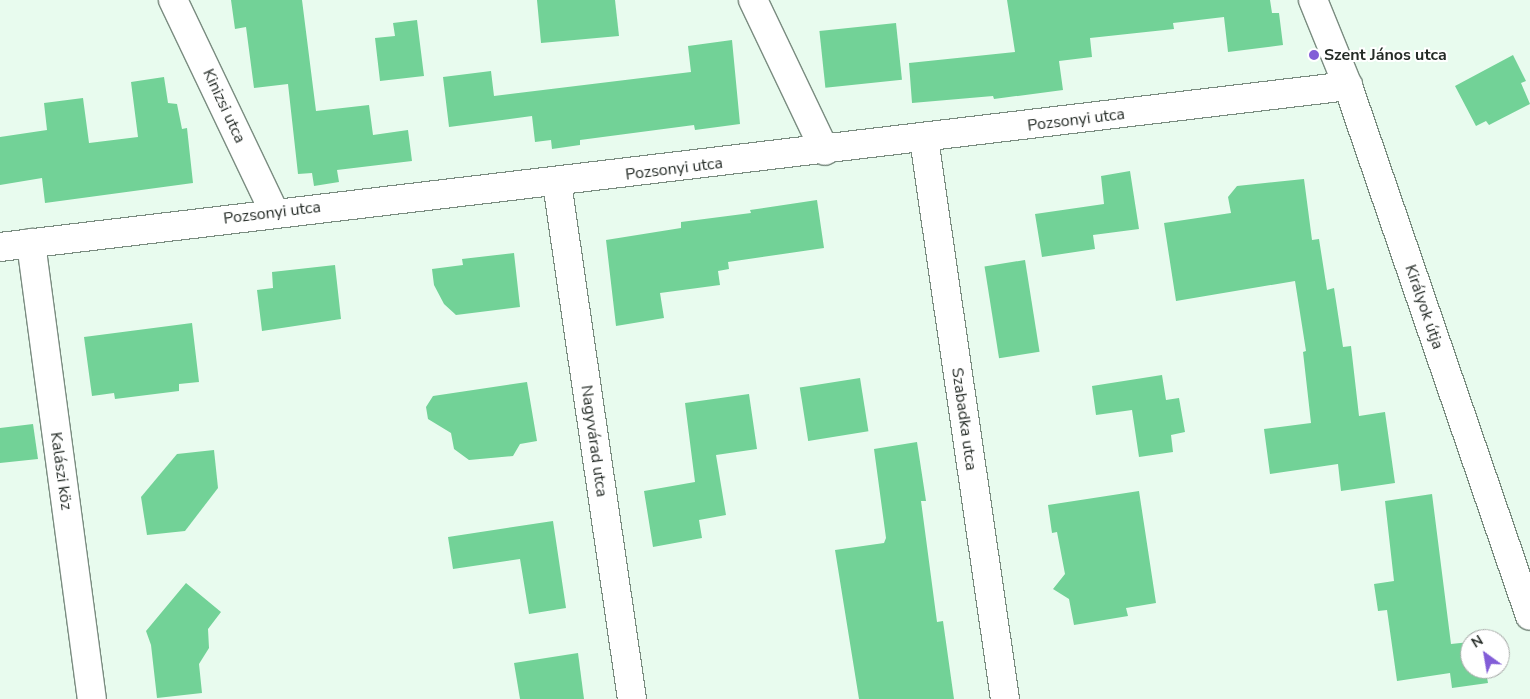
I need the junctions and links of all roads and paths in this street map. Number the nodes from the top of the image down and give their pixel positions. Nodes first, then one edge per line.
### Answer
1 (173, 0) edge
2 (753, 0) edge
3 (1314, 0) edge
4 (1348, 86) junction
5 (924, 139) junction
6 (825, 151) junction
7 (557, 182) junction
8 (274, 212) junction
9 (31, 243) junction
10 (0, 248) edge
11 (1530, 616) edge
12 (92, 699) edge
13 (632, 699) edge
14 (1005, 699) edge

1 - 8 street, Kinizsi utca
2 - 6 street
3 - 4 street, Királyok útja
4 - 5 street, Pozsonyi utca
4 - 11 street, Királyok útja
5 - 6 street, Pozsonyi utca
5 - 14 street, Szabadka utca
6 - 7 street, Pozsonyi utca
7 - 8 street, Pozsonyi utca
7 - 13 street, Nagyvárad utca
8 - 9 street, Pozsonyi utca
9 - 10 street, Pozsonyi utca
9 - 12 street, Kalászi köz

